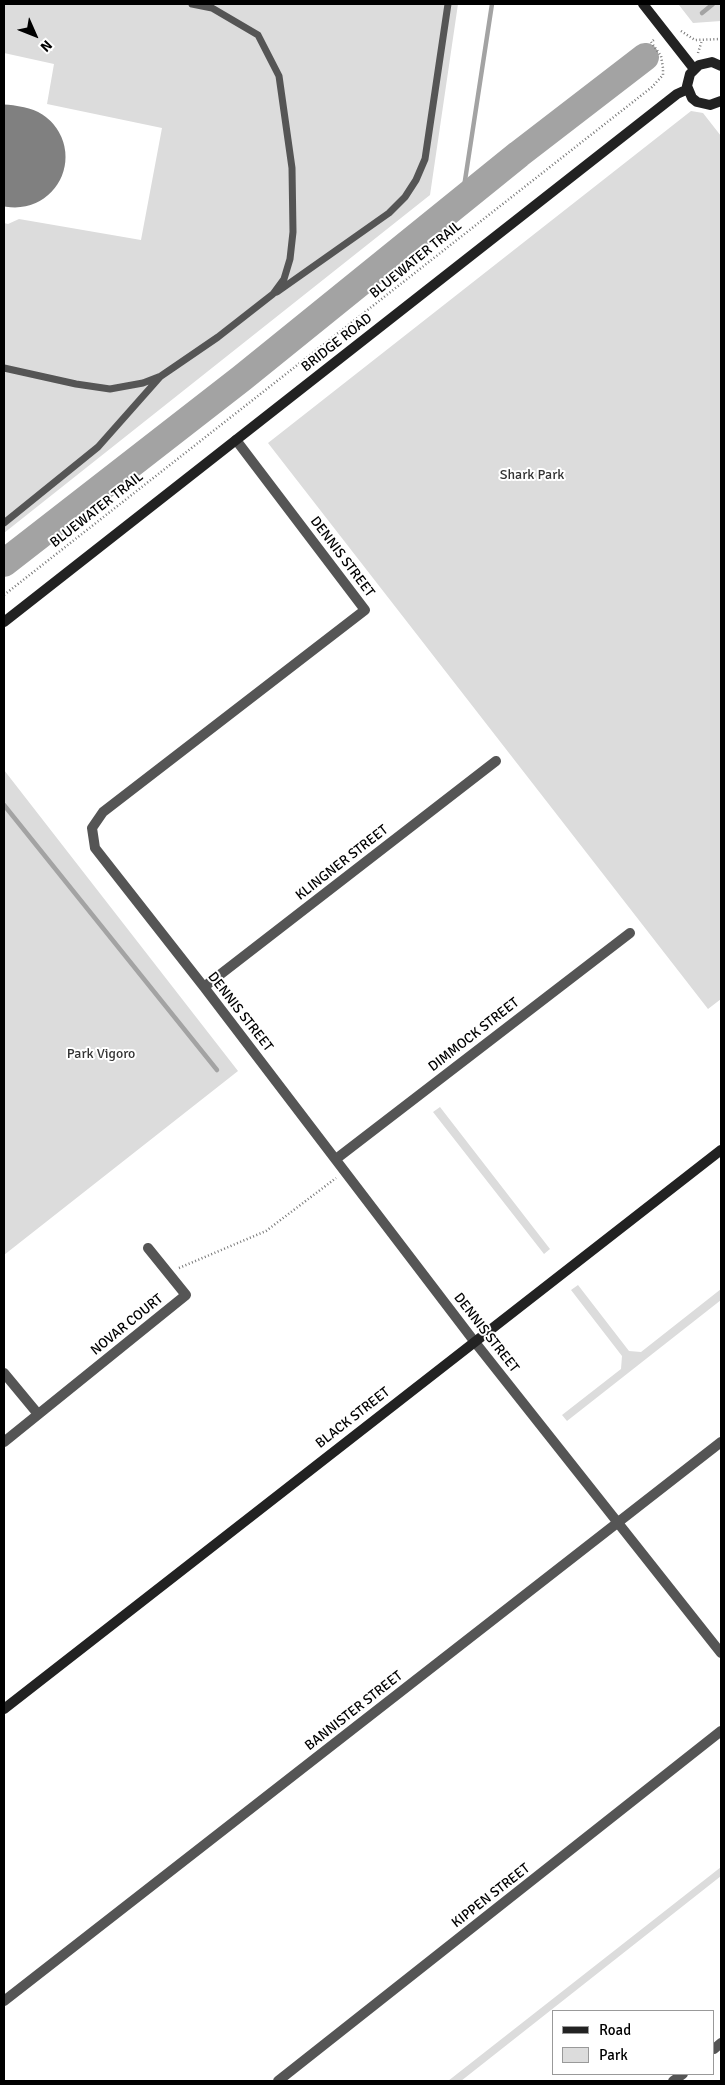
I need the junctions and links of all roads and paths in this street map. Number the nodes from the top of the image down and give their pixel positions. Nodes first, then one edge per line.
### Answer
1 (192, 4) edge
2 (448, 4) edge
3 (643, 4) edge
4 (679, 29) dead end
5 (654, 39) dead end
6 (721, 39) edge
7 (721, 66) edge
8 (694, 69) junction
9 (688, 89) junction
10 (721, 101) edge
11 (273, 294) junction
12 (4, 368) edge
13 (161, 376) junction
14 (236, 440) junction
15 (4, 523) edge
16 (4, 595) edge
17 (4, 622) edge
18 (496, 761) dead end
19 (630, 933) dead end
20 (204, 987) junction
21 (721, 1150) edge
22 (336, 1159) junction
23 (345, 1171) junction
24 (148, 1248) dead end
25 (168, 1272) junction
26 (474, 1341) junction
27 (4, 1373) edge
28 (38, 1414) junction
29 (4, 1442) edge
30 (721, 1442) edge
31 (619, 1522) junction
32 (721, 1653) edge
33 (4, 1710) edge
34 (721, 1731) edge
35 (4, 2001) edge
36 (278, 2081) edge

1 - 11 lane
2 - 11 lane
3 - 8 street
4 - 6 path
5 - 16 path, BLUEWATER TRAIL
7 - 8 street
8 - 9 street
9 - 10 street
9 - 14 street, BRIDGE ROAD
11 - 13 lane
12 - 13 lane
13 - 15 lane
14 - 17 street, BRIDGE ROAD
14 - 20 street, DENNIS STREET
18 - 20 street, KLINGNER STREET
19 - 22 street, DIMMOCK STREET
20 - 22 street, DENNIS STREET
21 - 26 street, BLACK STREET
22 - 23 street, DENNIS STREET
23 - 25 path
23 - 26 street, DENNIS STREET
24 - 25 street, NOVAR COURT
25 - 28 street, NOVAR COURT
26 - 31 street, DENNIS STREET
26 - 33 street, BLACK STREET
27 - 28 street
28 - 29 street, NOVAR COURT
30 - 31 street, BANNISTER STREET
31 - 32 street, DENNIS STREET
31 - 35 street, BANNISTER STREET
34 - 36 street, KIPPEN STREET

